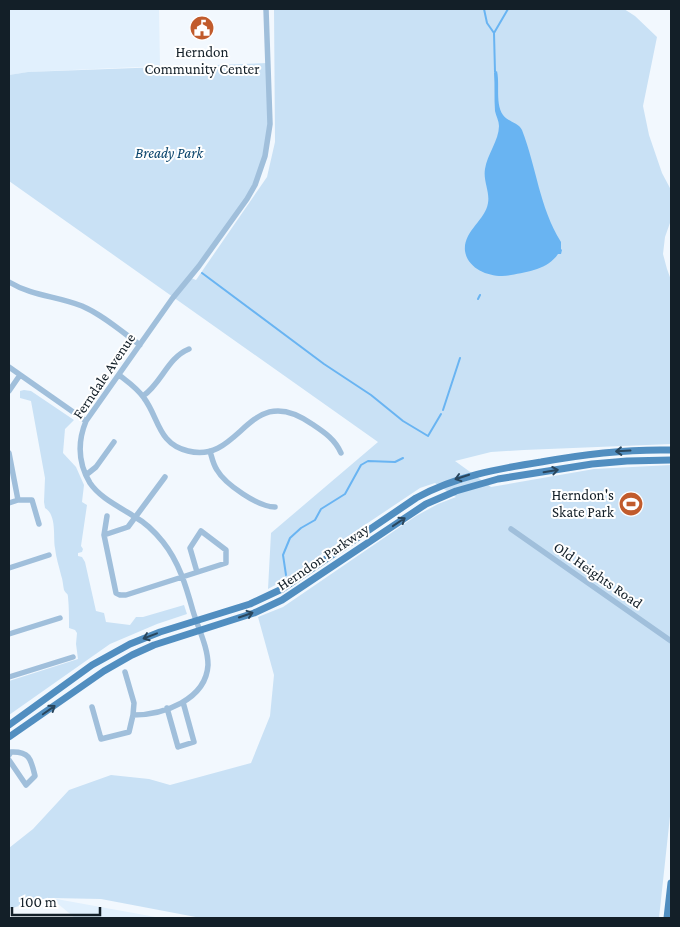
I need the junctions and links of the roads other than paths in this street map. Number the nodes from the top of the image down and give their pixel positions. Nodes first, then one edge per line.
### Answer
1 (266, 9) edge
2 (9, 282) edge
3 (140, 345) junction
4 (189, 349) dead end
5 (9, 367) edge
6 (20, 375) junction
7 (119, 375) junction
8 (9, 391) edge
9 (143, 396) junction
10 (86, 421) junction
11 (114, 442) dead end
12 (671, 450) edge
13 (210, 451) junction
14 (9, 453) edge
15 (341, 453) dead end
16 (671, 460) edge
17 (86, 475) junction
18 (165, 477) dead end
19 (18, 500) junction
20 (9, 503) edge
21 (275, 507) dead end
22 (107, 516) dead end
23 (136, 517) junction
24 (39, 524) dead end
25 (511, 530) dead end
26 (104, 535) junction
27 (49, 555) dead end
28 (9, 568) edge
29 (197, 572) junction
30 (183, 577) junction
31 (60, 618) dead end
32 (196, 621) junction
33 (200, 630) junction
34 (9, 634) edge
35 (671, 641) edge
36 (73, 657) dead end
37 (124, 672) dead end
38 (9, 678) edge
39 (183, 702) junction
40 (92, 707) dead end
41 (167, 708) junction
42 (133, 715) junction
43 (9, 725) edge
44 (9, 737) edge
45 (10, 751) edge
46 (9, 760) edge
47 (671, 883) edge
48 (667, 918) edge

1 - 3 street, Ferndale Avenue
2 - 3 street
3 - 7 street, Ferndale Avenue
4 - 9 street
5 - 6 street
6 - 8 street
6 - 10 street
7 - 9 street
7 - 10 street, Ferndale Avenue
9 - 13 street
10 - 17 street, Ferndale Avenue
11 - 17 street
12 -> 32 main road, Herndon Parkway
13 - 15 street
13 - 21 street
14 - 19 street
33 -> 16 main road, Herndon Parkway
17 - 23 street, Ferndale Avenue
18 - 23 street
19 - 20 street
19 - 24 street
22 - 26 street
23 - 26 street
23 - 30 street, Ferndale Avenue
25 - 35 street, Old Heights Road
26 - 30 street
27 - 28 street
29 - 29 street
29 - 30 street
30 - 32 street, Ferndale Avenue
31 - 34 street
32 - 33 street, Ferndale Avenue
32 -> 43 main road, Herndon Parkway
33 - 39 street, Ferndale Avenue
44 -> 33 main road, Herndon Parkway
36 - 38 street
37 - 42 street
39 - 41 street, Ferndale Avenue
39 - 41 street
40 - 42 street
41 - 42 street, Ferndale Avenue
45 - 46 street
47 - 48 main road

